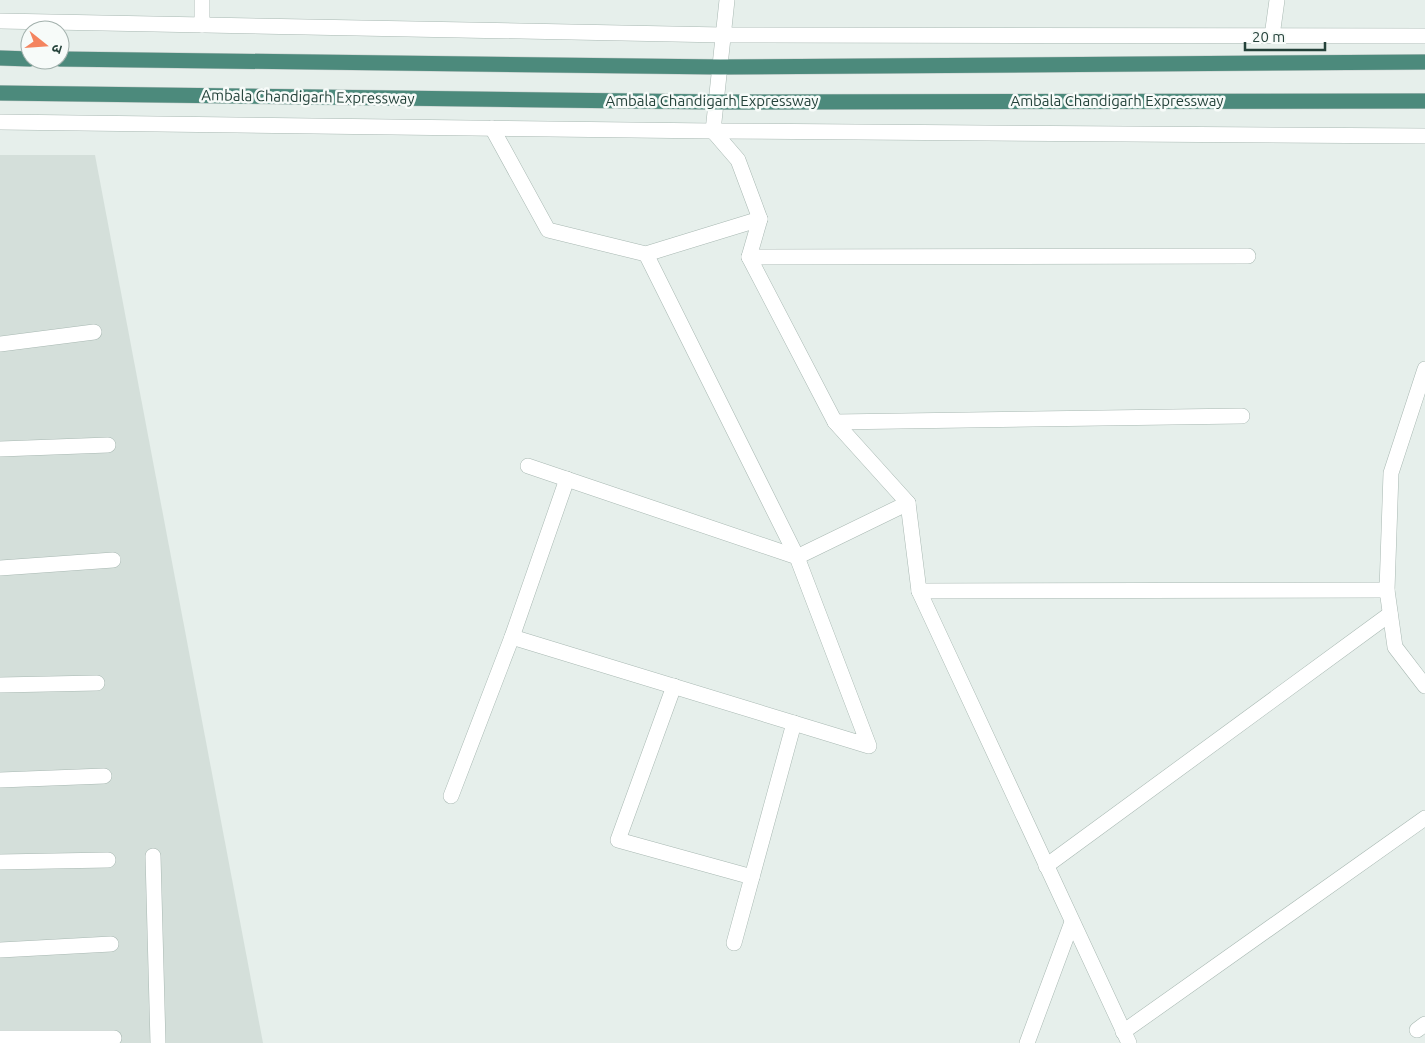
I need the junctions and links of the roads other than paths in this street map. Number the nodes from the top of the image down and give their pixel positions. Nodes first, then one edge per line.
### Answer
1 (202, 0) edge
2 (727, 0) edge
3 (1277, 0) edge
4 (0, 21) edge
5 (202, 25) junction
6 (723, 35) junction
7 (1272, 36) junction
8 (1425, 36) edge
9 (0, 58) edge
10 (20, 59) edge
11 (70, 59) edge
12 (1425, 62) edge
13 (720, 68) junction
14 (0, 93) edge
15 (1425, 101) edge
16 (716, 102) junction
17 (0, 122) edge
18 (492, 128) junction
19 (713, 131) junction
20 (1425, 136) edge
21 (760, 219) junction
22 (646, 254) junction
23 (749, 256) junction
24 (1248, 256) dead end
25 (94, 332) dead end
26 (0, 344) edge
27 (1425, 369) edge
28 (1242, 416) dead end
29 (835, 422) junction
30 (108, 444) dead end
31 (0, 449) edge
32 (528, 466) dead end
33 (567, 479) junction
34 (908, 503) junction
35 (797, 557) junction
36 (113, 560) dead end
37 (0, 568) edge
38 (1387, 590) junction
39 (919, 591) junction
40 (1390, 614) junction
41 (512, 637) junction
42 (97, 683) dead end
43 (0, 685) edge
44 (674, 686) junction
45 (1425, 686) edge
46 (794, 723) junction
47 (104, 776) dead end
48 (0, 780) edge
49 (451, 796) dead end
50 (1425, 818) edge
51 (153, 856) dead end
52 (108, 860) dead end
53 (0, 862) edge
54 (1046, 866) junction
55 (752, 877) junction
56 (1072, 922) junction
57 (734, 943) dead end
58 (111, 944) dead end
59 (0, 950) edge
60 (1425, 1024) edge
61 (1425, 1033) edge
62 (0, 1038) edge
63 (114, 1038) dead end
64 (1126, 1038) edge
65 (158, 1043) edge
66 (1027, 1043) edge

1 - 5 street
2 - 6 street
3 - 7 street
4 - 5 street
5 - 6 street
6 - 7 street
6 - 13 street
7 - 8 street
9 - 10 highway
11 - 13 highway
12 - 13 highway
13 - 16 street
14 - 16 highway, Ambala Chandigarh Expressway
15 - 16 highway, Ambala Chandigarh Expressway
16 - 19 street
17 - 18 street
18 - 19 street
18 - 22 street
19 - 20 street
19 - 21 street
21 - 22 street
21 - 23 street
22 - 35 street
23 - 24 street
23 - 29 street
25 - 26 street
27 - 38 street
28 - 29 street
29 - 34 street
30 - 31 street
32 - 33 street
33 - 35 street
33 - 41 street
34 - 35 street
34 - 39 street
35 - 46 street
36 - 37 street
38 - 39 street
38 - 40 street
39 - 54 street
40 - 45 street
40 - 54 street
41 - 44 street
41 - 49 street
42 - 43 street
44 - 46 street
44 - 55 street
46 - 55 street
47 - 48 street
50 - 64 street
51 - 65 street
52 - 53 street
54 - 56 street
55 - 57 street
56 - 64 street
56 - 66 street
58 - 59 street
60 - 61 street
62 - 63 street

